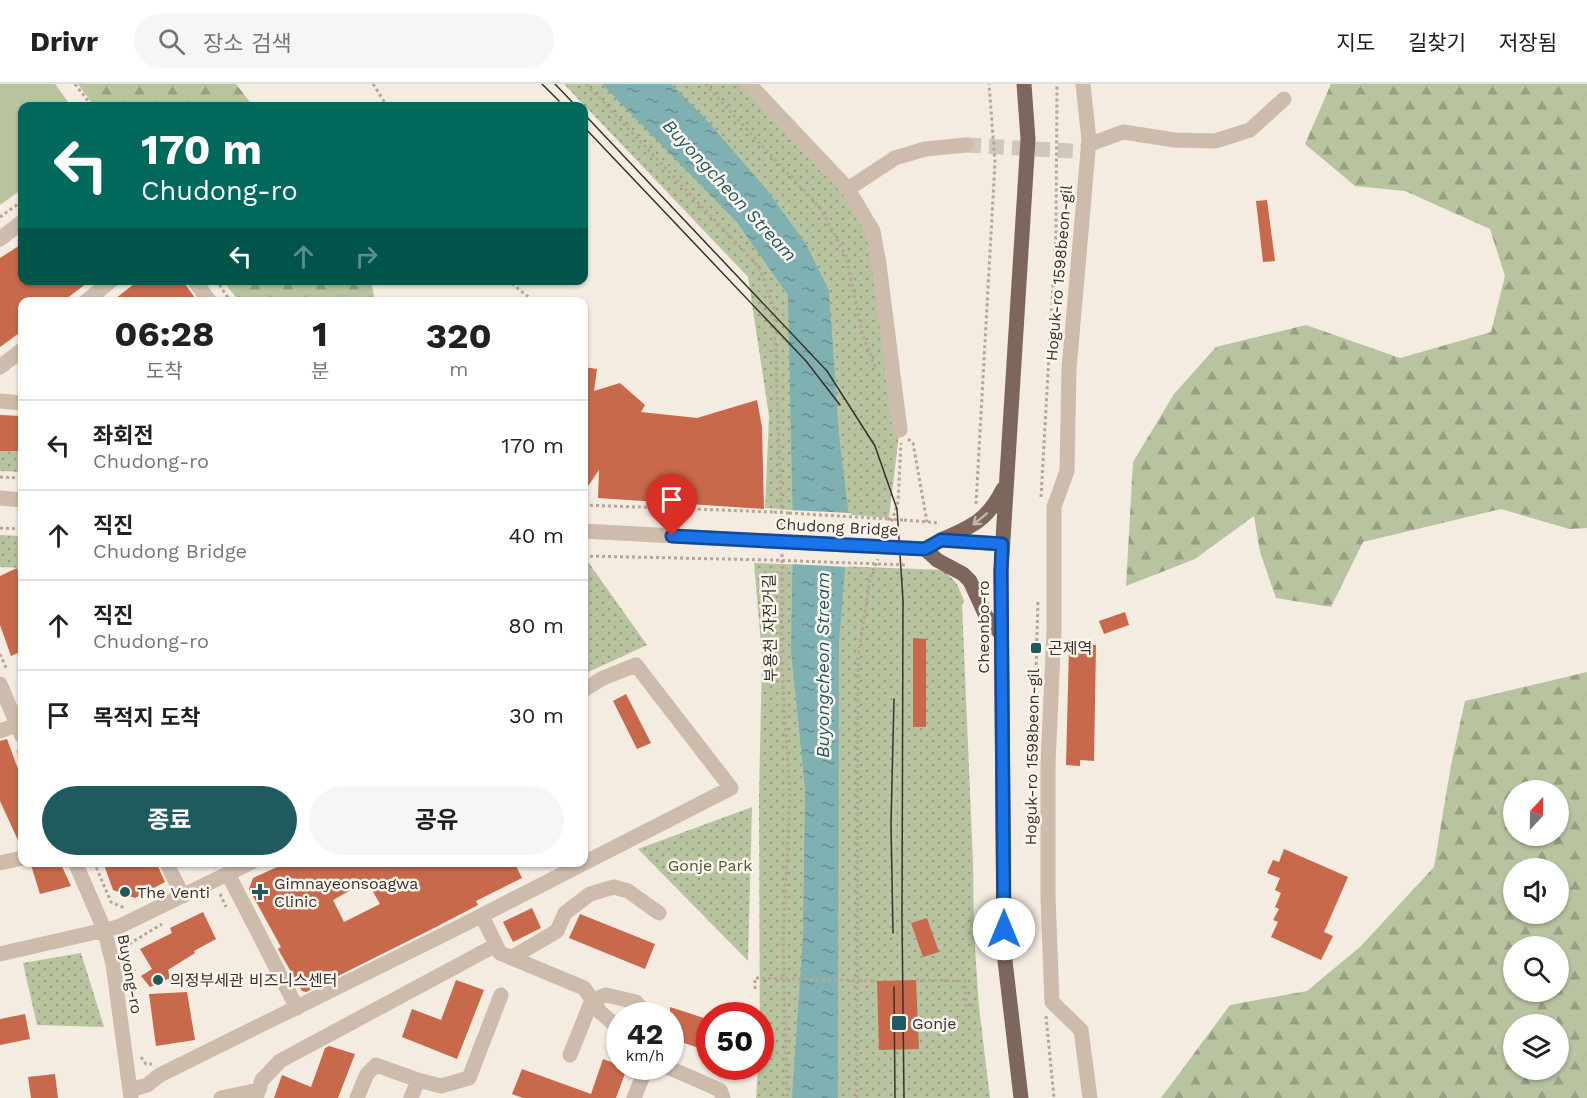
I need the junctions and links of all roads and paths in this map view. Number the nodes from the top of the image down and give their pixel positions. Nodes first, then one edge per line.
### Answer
1 (75, 84) edge
2 (373, 84) edge
3 (586, 84) edge
4 (705, 84) edge
5 (749, 84) edge
6 (989, 84) edge
7 (1024, 84) edge
8 (1057, 84) edge
9 (1083, 84) edge
10 (1284, 99) dead end
11 (89, 102) edge
12 (384, 102) edge
13 (966, 145) tunnel mouth
14 (1088, 145) junction
15 (848, 189) junction
16 (18, 204) edge
17 (0, 218) edge
18 (18, 225) edge
19 (0, 239) edge
20 (106, 285) edge
21 (513, 285) edge
22 (91, 297) edge
23 (529, 297) edge
24 (18, 353) edge
25 (0, 367) edge
26 (879, 378) dead end
27 (0, 401) edge
28 (18, 403) edge
29 (901, 432) junction
30 (0, 477) edge
31 (18, 478) edge
32 (1005, 483) junction
33 (0, 498) edge
34 (18, 500) edge
35 (588, 505) edge
36 (1041, 507) dead end
37 (971, 511) dead end
38 (927, 522) junction
39 (948, 524) dead end
40 (0, 528) edge
41 (18, 529) edge
42 (588, 531) edge
43 (782, 531) dead end
44 (888, 534) dead end
45 (941, 540) junction
46 (1002, 544) junction
47 (925, 549) junction
48 (782, 554) dead end
49 (588, 555) edge
50 (879, 556) dead end
51 (908, 565) dead end
52 (1001, 634) junction
53 (0, 684) edge
54 (588, 687) edge
55 (18, 722) edge
56 (18, 728) edge
57 (0, 731) edge
58 (588, 856) edge
59 (2, 858) edge
60 (18, 858) edge
61 (77, 867) edge
62 (96, 867) edge
63 (168, 867) edge
64 (242, 867) edge
65 (566, 867) edge
66 (228, 874) junction
67 (218, 890) dead end
68 (183, 896) junction
69 (132, 903) dead end
70 (228, 910) dead end
71 (659, 913) dead end
72 (482, 916) junction
73 (169, 920) dead end
74 (104, 929) junction
75 (496, 945) junction
76 (0, 954) edge
77 (126, 956) dead end
78 (511, 958) junction
79 (916, 980) dead end
80 (878, 981) dead end
81 (755, 989) dead end
82 (501, 995) dead end
83 (592, 1000) junction
84 (636, 1002) edge
85 (974, 1005) dead end
86 (297, 1008) junction
87 (606, 1017) edge
88 (139, 1054) dead end
89 (570, 1054) dead end
90 (154, 1065) dead end
91 (684, 1074) edge
92 (418, 1080) junction
93 (641, 1080) edge
94 (131, 1094) edge
95 (258, 1094) edge
96 (220, 1098) edge
97 (357, 1098) edge
98 (411, 1098) edge
99 (634, 1098) edge
100 (723, 1098) edge
101 (787, 1098) edge
102 (857, 1098) edge
103 (1021, 1098) edge
104 (1090, 1098) edge

1 - 11 path
2 - 12 path
3 - 43 path
4 - 26 path
5 - 15 street
6 - 37 path
7 - 32 main road, Cheonbo-ro
8 - 36 path
9 - 14 street, Hoguk-ro 1598beon-gil
10 - 14 street
13 - 15 street
14 - 104 street, Hoguk-ro 1598beon-gil
15 - 29 street
16 - 17 path
18 - 19 street
20 - 22 street
21 - 23 path
24 - 25 street
27 - 28 street
29 - 38 path
29 - 44 path
30 - 31 path
32 -> 45 main road
32 - 46 main road, Cheonbo-ro
33 - 34 street
35 - 38 path, bridge
38 - 39 path
40 - 41 path
42 - 47 street, Chudong Bridge, bridge
45 - 46 street
45 - 47 street
46 - 52 main road, Cheonbo-ro
47 - 52 main road
48 - 101 path, 부용천 자전거길
49 - 51 path, bridge
50 - 102 path
52 - 103 main road, Cheonbo-ro
53 - 55 street
54 - 58 street
56 - 57 street
59 - 60 street
61 - 74 street, Buyong-ro
62 - 69 path
63 - 68 street
64 - 66 street
65 - 72 street
66 - 68 street
66 - 86 street
67 - 70 path
68 - 74 street
71 - 78 street
72 - 75 street
72 - 86 street
73 - 77 path
74 - 76 street
74 - 94 street, Buyong-ro
75 - 78 street
75 - 95 street
78 - 83 street
79 - 85 path
80 - 81 path, bridge
82 - 92 street
83 - 84 street
83 - 87 street
83 - 89 street
86 - 94 street
88 - 90 path
91 - 100 street
92 - 97 street
92 - 98 street
93 - 99 street
95 - 96 street

